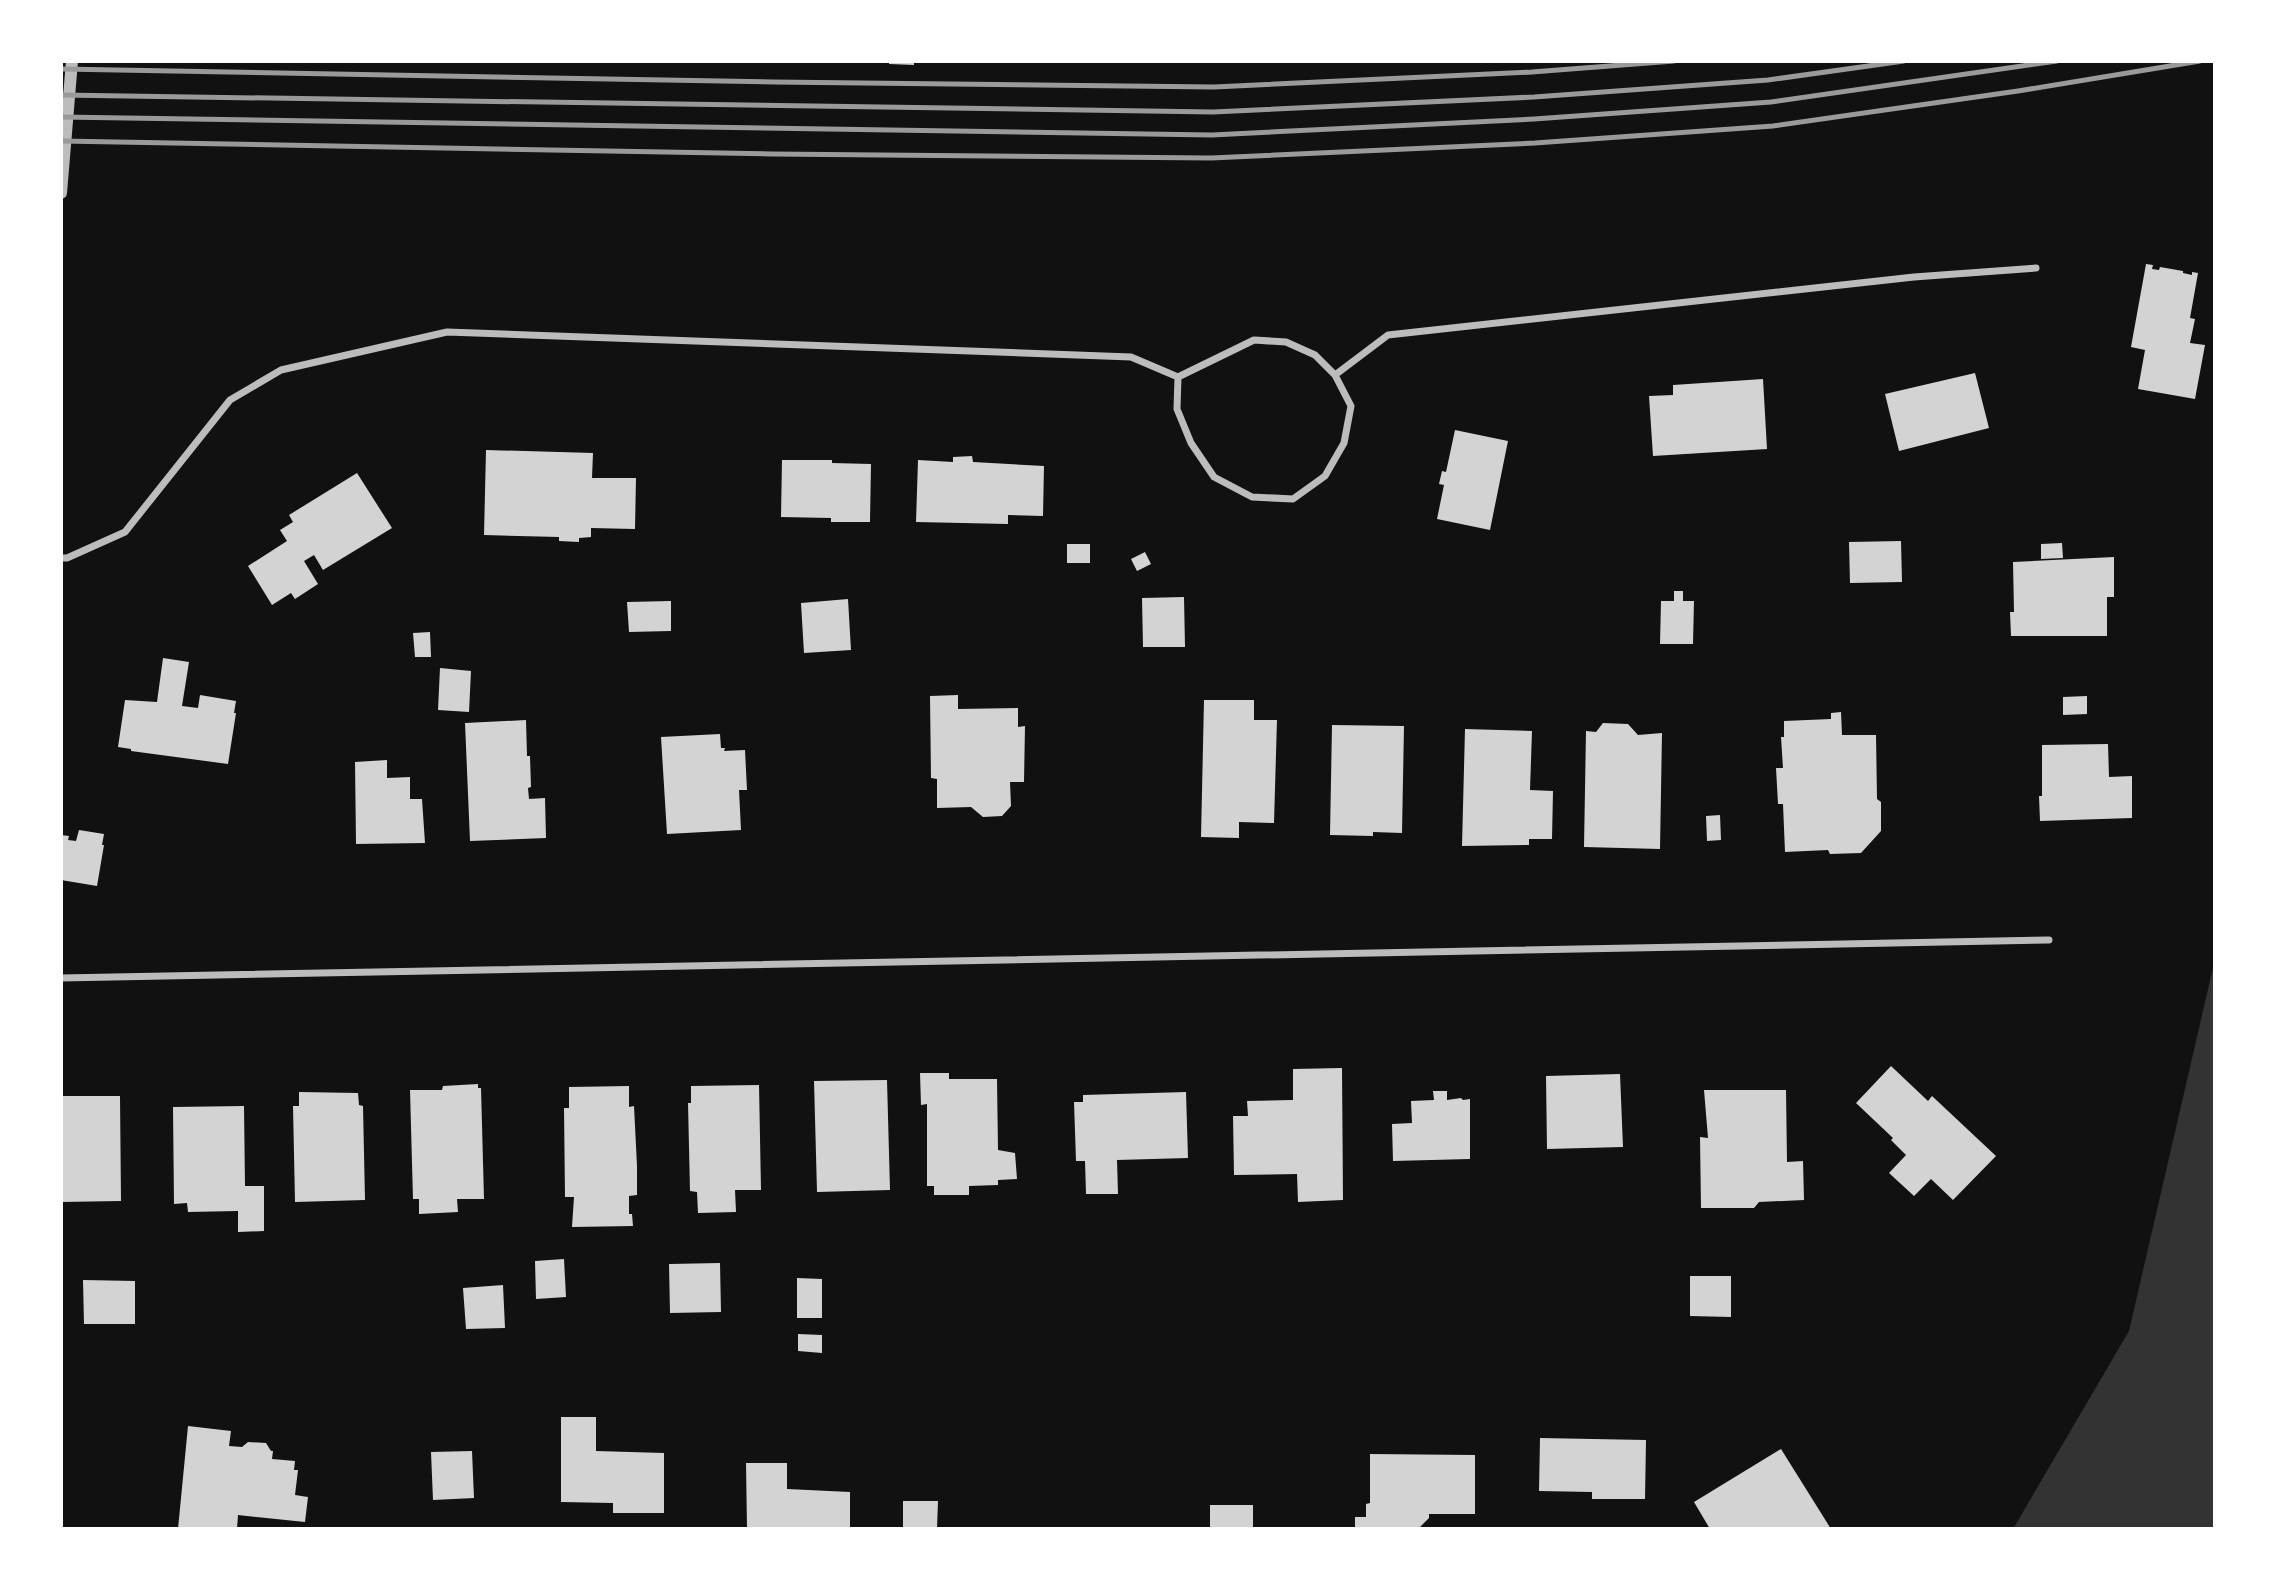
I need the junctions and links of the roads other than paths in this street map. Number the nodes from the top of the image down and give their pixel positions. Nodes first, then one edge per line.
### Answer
1 (72, 61) edge
2 (61, 192) edge
3 (2036, 268) dead end
4 (1335, 376) junction
5 (1178, 377) junction
6 (61, 558) edge
7 (2049, 940) dead end
8 (61, 978) edge

1 - 2 street
3 - 4 street
4 - 5 street
4 - 5 street
5 - 6 street
7 - 8 street

